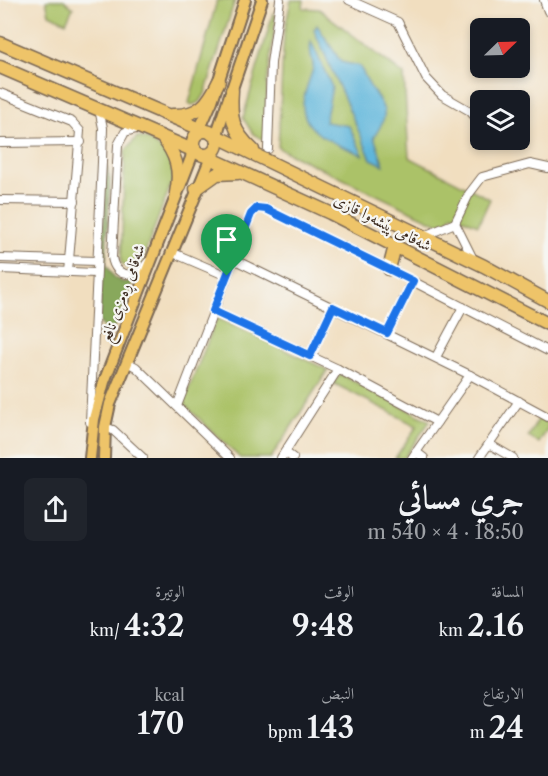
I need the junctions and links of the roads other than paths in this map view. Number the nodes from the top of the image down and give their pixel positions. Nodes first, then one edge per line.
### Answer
1 (245, 0) edge
2 (262, 0) edge
3 (280, 0) edge
4 (349, 0) edge
5 (544, 0) edge
6 (548, 11) edge
7 (0, 43) edge
8 (0, 67) edge
9 (219, 81) junction
10 (232, 90) junction
11 (0, 93) edge
12 (99, 109) junction
13 (470, 111) edge
14 (164, 113) junction
15 (142, 128) junction
16 (162, 136) junction
17 (0, 142) edge
18 (81, 142) junction
19 (204, 143) junction
20 (267, 155) junction
21 (102, 162) junction
22 (548, 168) edge
23 (184, 175) junction
24 (247, 175) junction
25 (116, 177) junction
26 (198, 185) junction
27 (176, 193) junction
28 (0, 200) edge
29 (75, 201) junction
30 (455, 223) junction
31 (422, 236) junction
32 (395, 246) junction
33 (171, 252) junction
34 (152, 255) junction
35 (0, 258) edge
36 (233, 259) junction
37 (69, 260) junction
38 (96, 261) junction
39 (475, 262) junction
40 (389, 268) junction
41 (0, 269) edge
42 (68, 272) junction
43 (95, 273) junction
44 (227, 276) junction
45 (413, 281) junction
46 (548, 301) edge
47 (333, 307) junction
48 (463, 307) junction
49 (213, 311) junction
50 (548, 324) edge
51 (387, 333) junction
52 (548, 351) edge
53 (310, 356) junction
54 (436, 357) junction
55 (127, 362) junction
56 (338, 369) junction
57 (470, 375) junction
58 (519, 401) junction
59 (177, 406) junction
60 (548, 417) edge
61 (437, 422) junction
62 (105, 427) junction
63 (90, 444) junction
64 (489, 444) junction
65 (283, 455) edge
66 (414, 455) edge
67 (90, 458) edge
68 (104, 458) edge
69 (143, 458) edge
70 (230, 458) edge
71 (292, 458) edge
72 (424, 458) edge
73 (479, 458) edge
74 (513, 458) edge

1 - 9 main road
2 - 10 main road
3 - 20 street
4 - 13 street
5 - 6 street
7 - 14 highway, شەقامی پێشەوا قازی
8 - 12 highway, شەقامی پێشەوا قازی
9 - 14 highway
9 - 19 main road
10 - 19 main road
10 - 20 highway
11 - 18 street
12 - 15 highway, شەقامی پێشەوا قازی
12 - 21 street
14 - 19 highway, شەقامی پێشەوا قازی
15 - 16 highway, شەقامی پێشەوا قازی
15 - 25 street
16 - 19 highway, شەقامی پێشەوا قازی
16 - 27 highway
17 - 18 street
18 - 29 street
19 - 20 highway, شەقامی پێشەوا قازی
19 - 23 main road, شەقامی ڕەمزی نافع
19 - 24 highway, شەقامی پێشەوا قازی
19 - 26 main road, شەقامی ڕەمزی نافع
20 - 31 highway, شەقامی پێشەوا قازی
21 - 25 street
21 - 38 street
22 - 30 street
23 - 26 main road
23 - 27 main road, شەقامی ڕەمزی نافع
24 - 26 highway
24 - 32 highway, شەقامی پێشەوا قازی
25 - 34 street
26 - 33 main road, شەقامی ڕەمزی نافع
27 - 34 main road, شەقامی ڕەمزی نافع
28 - 29 street
29 - 37 street
30 - 31 street
30 - 39 street
31 - 39 highway, شەقامی پێشەوا قازی
32 - 40 highway
32 - 50 highway, شەقامی پێشەوا قازی
33 - 44 street
33 - 55 main road, شەقامی ڕەمزی نافع
34 - 63 main road, شەقامی ڕەمزی نافع
35 - 37 street
36 - 40 street
36 - 44 street
36 - 47 street
37 - 38 street
37 - 42 street
38 - 43 street
39 - 46 highway, شەقامی پێشەوا قازی
40 - 45 street
41 - 42 street
42 - 43 street
43 - 63 street
44 - 49 street
45 - 48 street
45 - 51 street
47 - 51 street
47 - 53 street
48 - 52 street
48 - 54 street
49 - 53 street
49 - 59 street
51 - 54 street
53 - 56 street
54 - 57 street
55 - 59 street
55 - 62 main road, شەقامی ڕەمزی نافع
56 - 61 street
56 - 65 street
57 - 58 street
57 - 61 street
58 - 60 street
58 - 64 street
59 - 70 street
61 - 66 street
62 - 68 main road, شەقامی ڕەمزی نافع
62 - 69 street
63 - 67 main road, شەقامی ڕەمزی نافع
64 - 73 street
64 - 74 street
65 - 71 street
66 - 72 street

